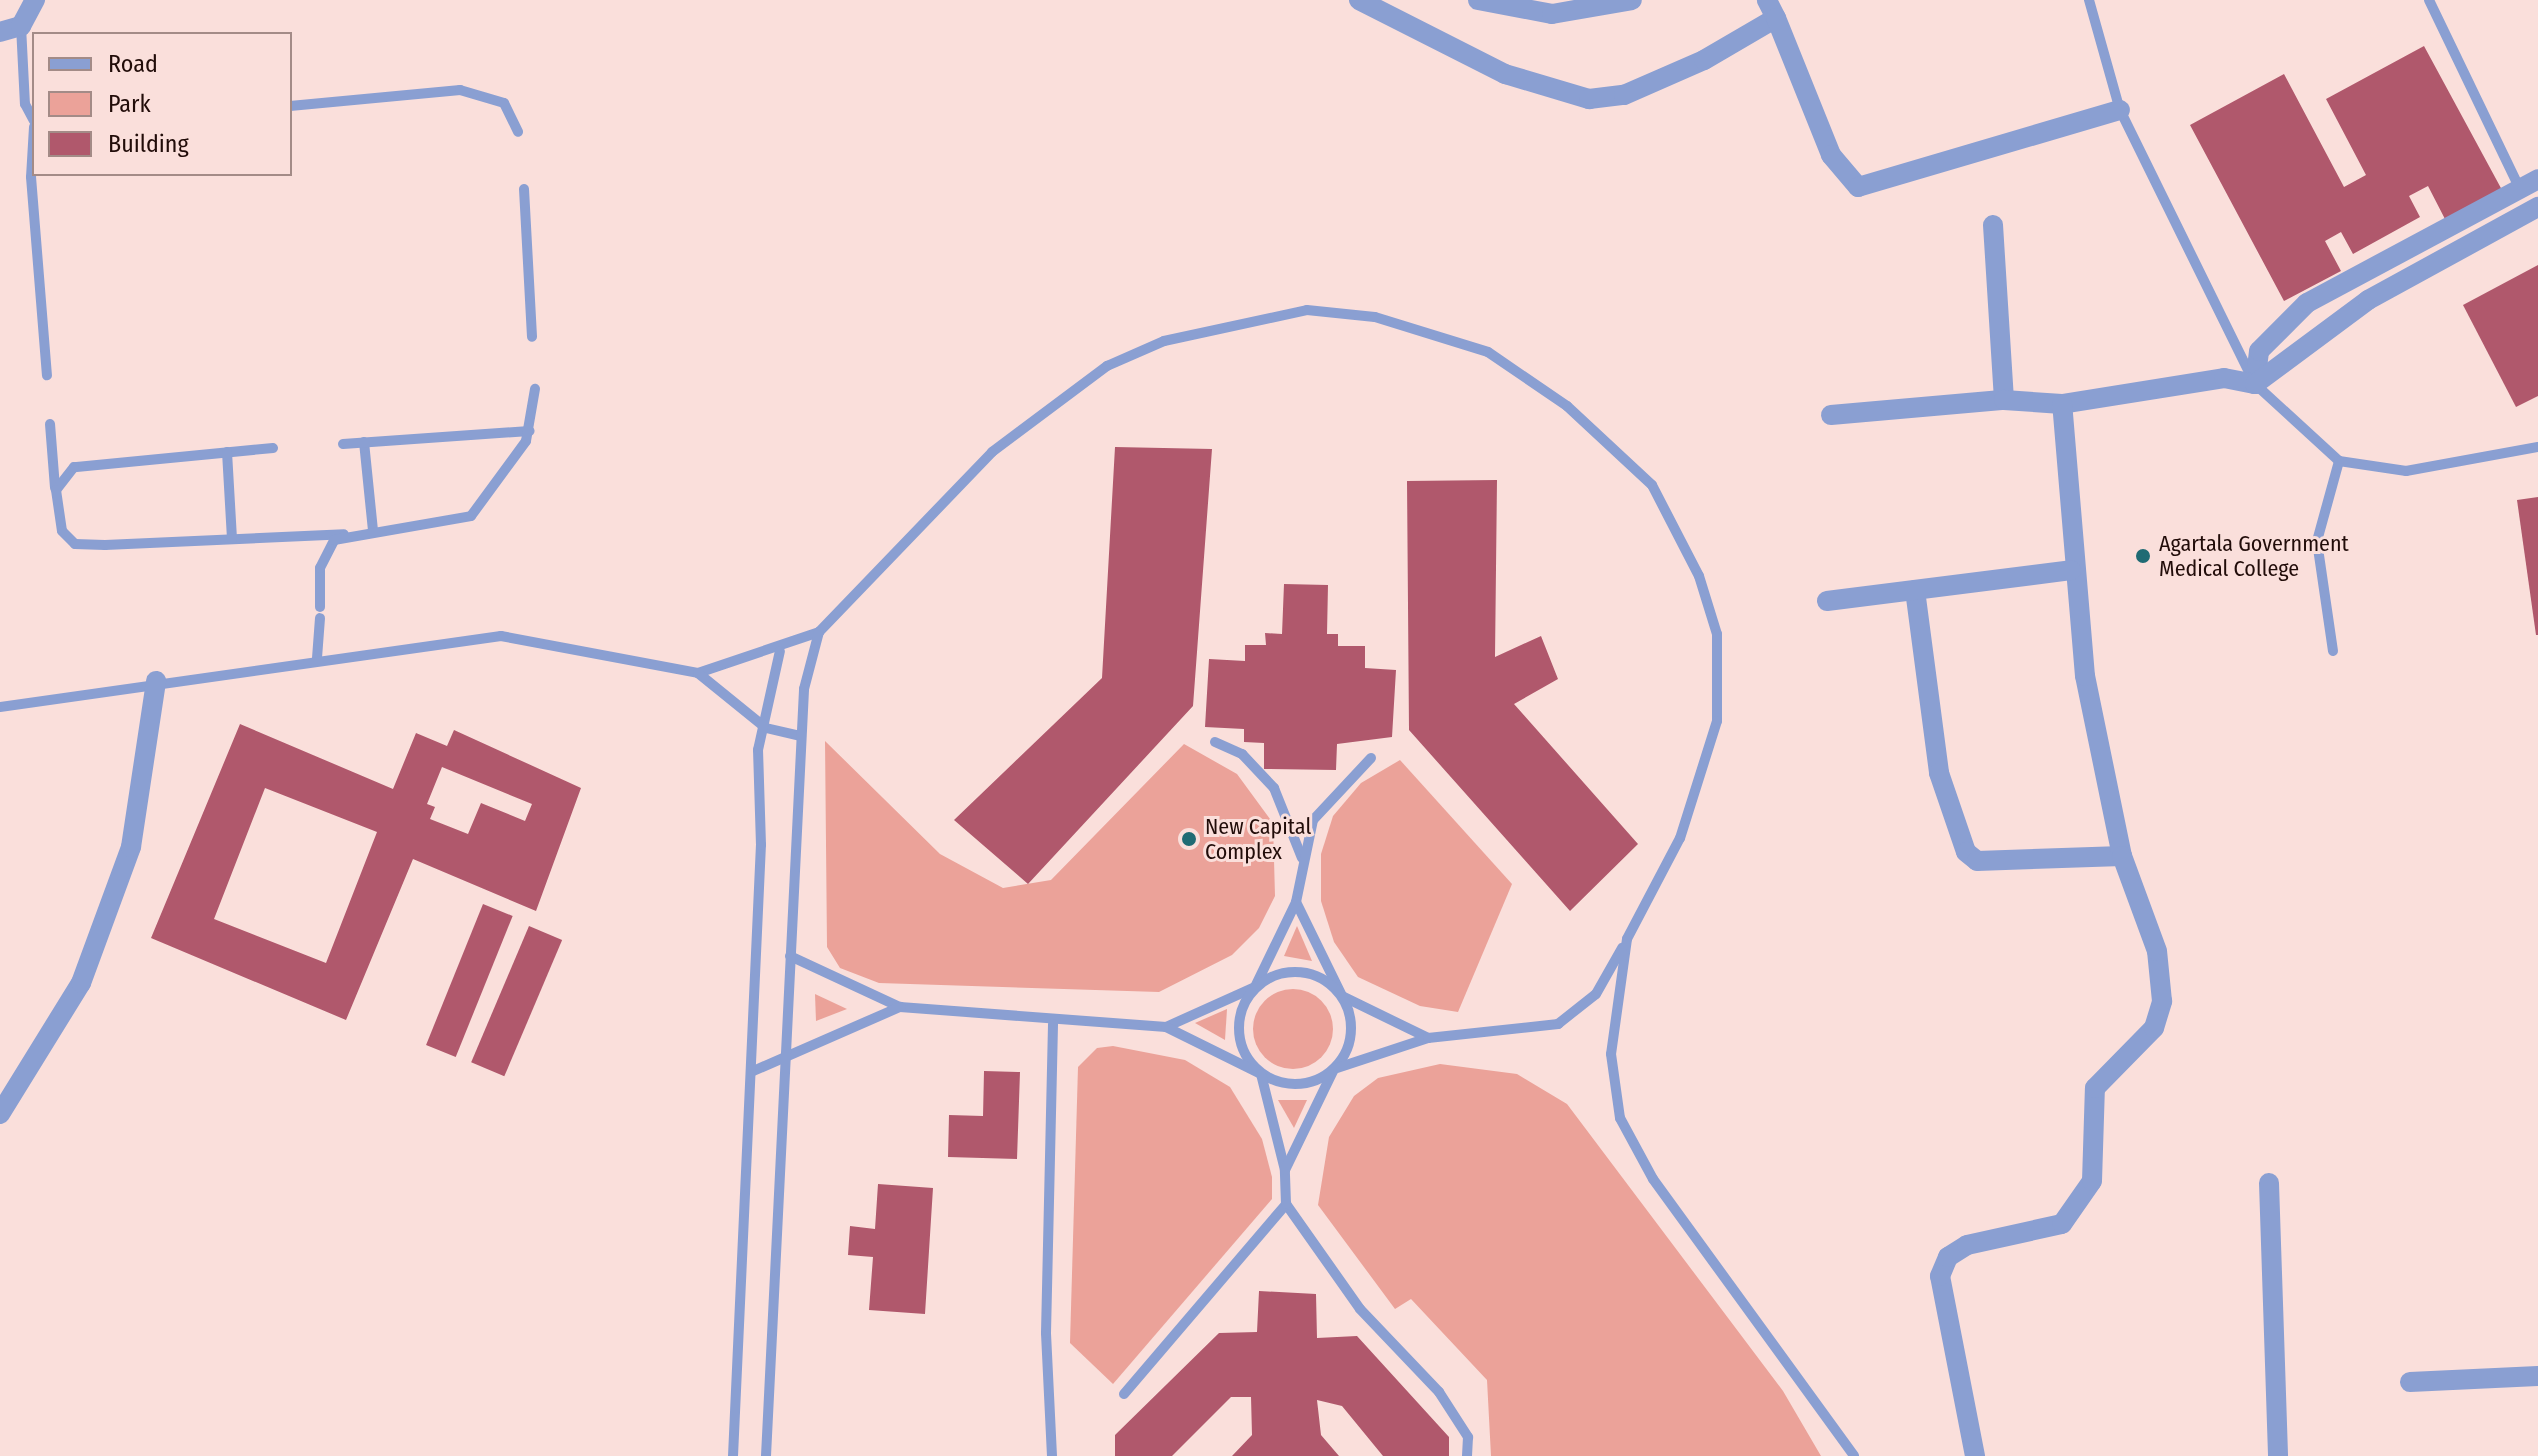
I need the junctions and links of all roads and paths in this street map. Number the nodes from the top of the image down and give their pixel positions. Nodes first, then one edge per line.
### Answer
1 (35, 0) edge
2 (1359, 0) edge
3 (1478, 0) edge
4 (1632, 0) edge
5 (2089, 0) edge
6 (2429, 0) edge
7 (1772, 7) edge
8 (21, 26) junction
9 (0, 32) edge
10 (292, 106) edge
11 (2120, 110) junction
12 (32, 120) edge
13 (518, 132) dead end
14 (32, 159) edge
15 (2529, 184) edge
16 (524, 189) dead end
17 (2538, 207) edge
18 (1993, 225) dead end
19 (532, 337) dead end
20 (47, 375) dead end
21 (2255, 384) junction
22 (535, 389) dead end
23 (2004, 400) junction
24 (2062, 404) junction
25 (1831, 415) dead end
26 (50, 424) dead end
27 (530, 431) junction
28 (364, 442) junction
29 (343, 444) dead end
30 (2538, 447) edge
31 (273, 448) dead end
32 (227, 452) junction
33 (2339, 461) junction
34 (56, 490) junction
35 (373, 531) junction
36 (344, 534) junction
37 (232, 539) junction
38 (2071, 570) junction
39 (1915, 590) junction
40 (1827, 601) dead end
41 (819, 632) junction
42 (780, 651) junction
43 (2333, 651) dead end
44 (317, 658) junction
45 (698, 673) junction
46 (156, 681) junction
47 (0, 707) edge
48 (766, 728) junction
49 (801, 736) junction
50 (1215, 742) dead end
51 (1371, 758) dead end
52 (2122, 856) junction
53 (1302, 858) junction
54 (1296, 902) junction
55 (1627, 939) junction
56 (790, 956) junction
57 (1255, 987) junction
58 (1342, 996) junction
59 (900, 1007) junction
60 (1053, 1024) junction
61 (1166, 1027) junction
62 (1428, 1038) junction
63 (786, 1063) junction
64 (1334, 1069) junction
65 (751, 1072) junction
66 (1261, 1074) junction
67 (0, 1114) edge
68 (1285, 1170) junction
69 (2269, 1183) dead end
70 (1286, 1204) junction
71 (2538, 1376) edge
72 (2410, 1382) dead end
73 (1124, 1394) dead end
74 (733, 1456) edge
75 (766, 1456) edge
76 (1052, 1456) edge
77 (1467, 1456) edge
78 (1854, 1456) edge
79 (1975, 1456) edge
80 (2278, 1456) edge

1 - 8 street
2 - 7 street
3 - 4 street
5 - 11 lane
6 - 15 lane
7 - 11 street
8 - 9 street
8 - 12 lane
10 - 13 lane
11 - 21 lane
14 - 20 lane
15 - 21 street
16 - 19 lane
17 - 21 street
18 - 23 street
21 - 24 street
21 - 33 lane
22 - 27 lane
23 - 24 street
23 - 25 street
24 - 38 street
26 - 34 lane
27 - 28 lane
27 - 35 lane
28 - 29 lane
28 - 35 lane
30 - 33 lane
31 - 32 lane
32 - 34 lane
32 - 37 lane
33 - 43 lane
34 - 37 lane
35 - 36 lane
36 - 37 lane
36 - 44 lane
38 - 39 street
38 - 52 street
39 - 40 street
39 - 52 street
41 - 42 lane
41 - 49 lane
41 - 55 lane
42 - 45 lane
42 - 48 lane
44 - 45 lane
44 - 46 lane
45 - 48 lane
46 - 47 lane
46 - 67 street
48 - 49 lane
48 - 65 lane
49 - 56 lane
50 - 53 lane
51 - 53 lane
52 - 79 street
53 - 54 lane
54 - 57 lane
54 - 58 lane
55 - 62 lane
55 - 78 lane
56 - 59 lane
56 - 63 lane
57 - 58 lane
57 - 61 lane
57 - 66 lane
58 - 62 lane
58 - 64 lane
59 - 60 lane
59 - 63 lane
60 - 61 lane
60 - 76 lane
61 - 66 lane
62 - 64 lane
63 - 65 lane
63 - 75 lane
64 - 66 lane
64 - 68 lane
65 - 74 lane
66 - 68 lane
68 - 70 lane
69 - 80 street
70 - 73 lane
70 - 77 lane
71 - 72 street

